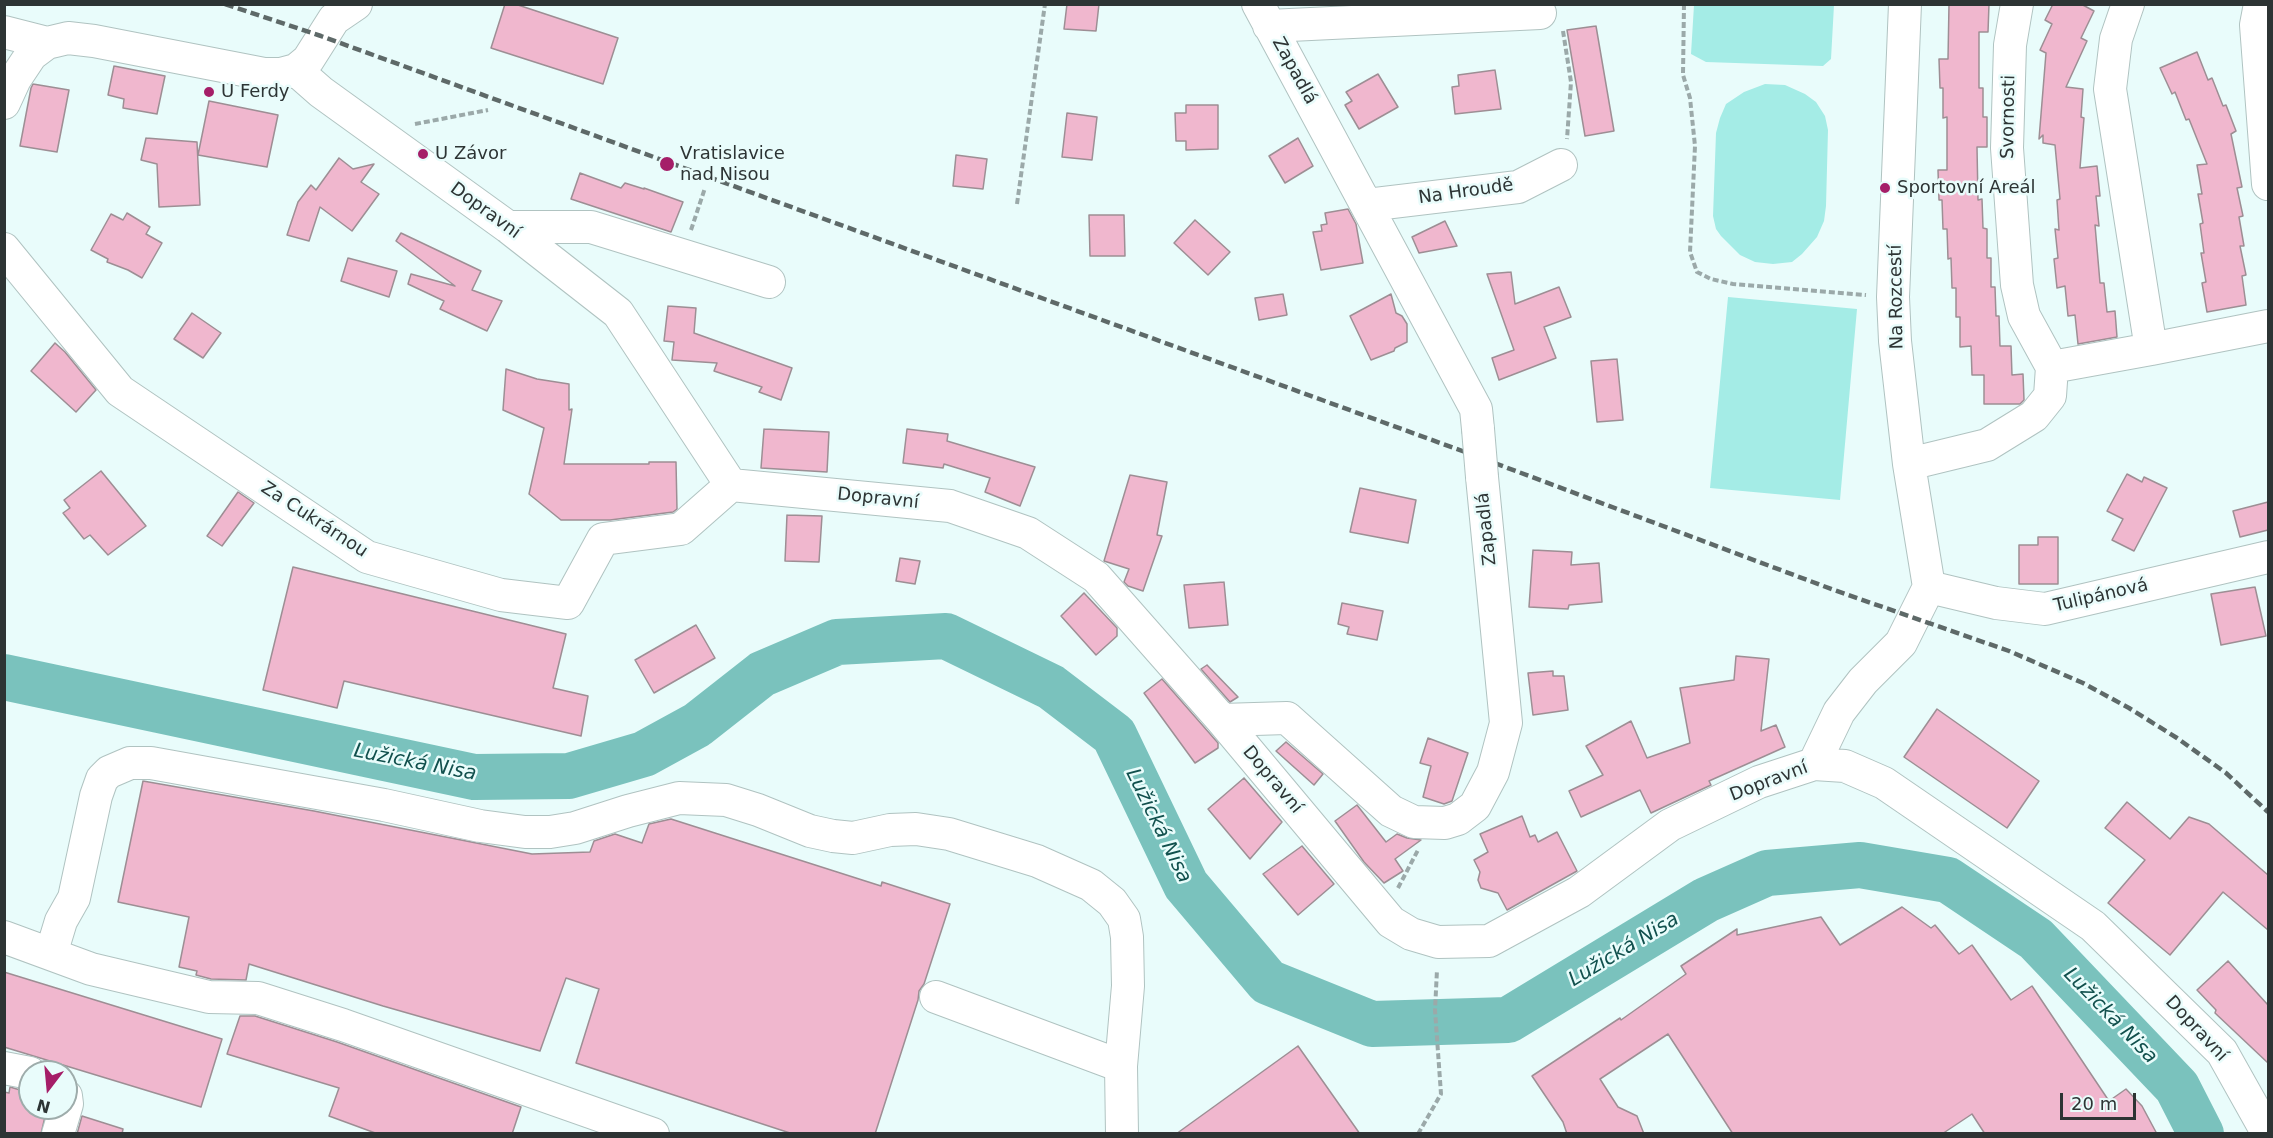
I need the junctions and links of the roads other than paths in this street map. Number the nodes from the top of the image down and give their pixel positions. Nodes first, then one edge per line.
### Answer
1 (356, 4) edge
2 (1905, 4) edge
3 (2017, 4) edge
4 (2128, 4) edge
5 (2260, 4) edge
6 (1540, 13) road end
7 (1264, 15) edge
8 (4, 32) edge
9 (47, 43) junction
10 (296, 70) junction
11 (4, 103) edge
12 (1561, 165) road end
13 (2268, 184) edge
14 (1367, 205) junction
15 (508, 227) junction
16 (4, 249) edge
17 (769, 282) dead end
18 (2268, 326) edge
19 (2151, 349) junction
20 (2052, 367) junction
21 (1909, 464) junction
22 (731, 485) junction
23 (2268, 557) edge
24 (1929, 587) junction
25 (1222, 720) junction
26 (1814, 764) junction
27 (4, 937) edge
28 (51, 954) junction
29 (936, 996) dead end
30 (1121, 1066) junction
31 (653, 1134) edge
32 (1122, 1134) edge
33 (2268, 1134) edge

1 - 10 street
2 - 21 street, Na Rozcestí
3 - 20 street, Svornosti
4 - 19 street
5 - 13 street
6 - 7 street
7 - 14 street, Zapadlá
8 - 9 street
9 - 10 street
9 - 11 street
10 - 15 street, Dopravní
12 - 14 street, Na Hroudě
14 - 25 street, Zapadlá, bridge
15 - 17 street
15 - 22 street, Dopravní
16 - 22 street, Za Cukrárnou
18 - 19 street
19 - 20 street
20 - 21 street
21 - 24 street, Na Rozcestí
22 - 25 street, Dopravní
23 - 24 street, Tulipánová
24 - 26 street
25 - 26 street, Dopravní
26 - 33 street, Dopravní
27 - 28 street
28 - 30 street
28 - 31 street
29 - 30 street
30 - 32 street

